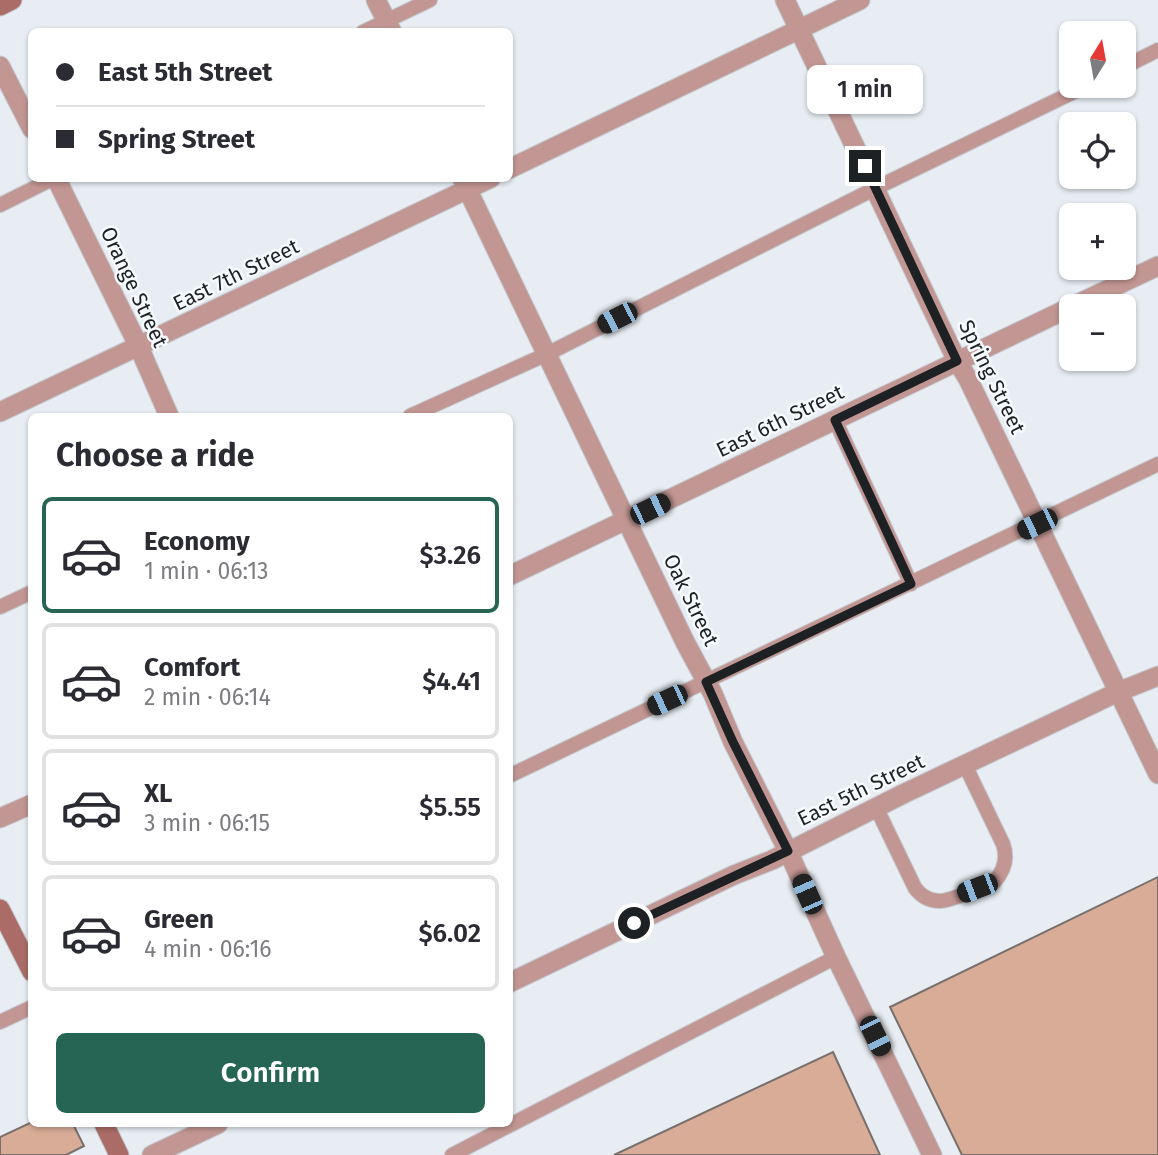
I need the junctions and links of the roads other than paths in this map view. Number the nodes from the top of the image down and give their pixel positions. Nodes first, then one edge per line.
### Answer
1 (12, 0) edge
2 (376, 0) edge
3 (430, 0) edge
4 (785, 0) edge
5 (860, 0) edge
6 (0, 6) edge
7 (389, 26) edge
8 (799, 29) junction
9 (1158, 50) edge
10 (1136, 61) edge
11 (0, 66) edge
12 (1061, 98) edge
13 (28, 121) edge
14 (513, 167) edge
15 (47, 182) edge
16 (57, 182) edge
17 (464, 184) edge
18 (876, 188) junction
19 (0, 205) edge
20 (1158, 265) edge
21 (1099, 294) edge
22 (1059, 313) edge
23 (139, 347) junction
24 (547, 354) junction
25 (957, 361) junction
26 (0, 412) edge
27 (168, 413) edge
28 (417, 413) edge
29 (835, 420) junction
30 (1158, 464) edge
31 (627, 520) junction
32 (1037, 524) junction
33 (513, 574) edge
34 (911, 584) junction
35 (28, 594) edge
36 (0, 607) edge
37 (1158, 676) edge
38 (706, 682) junction
39 (1118, 692) junction
40 (965, 765) junction
41 (513, 774) edge
42 (1158, 774) edge
43 (28, 806) edge
44 (876, 807) junction
45 (0, 818) edge
46 (788, 851) junction
47 (0, 909) edge
48 (836, 957) junction
49 (28, 964) edge
50 (513, 982) edge
51 (28, 1009) edge
52 (0, 1022) edge
53 (513, 1124) edge
54 (105, 1127) edge
55 (212, 1127) edge
56 (506, 1127) edge
57 (119, 1155) edge
58 (152, 1155) edge
59 (452, 1155) edge
60 (932, 1155) edge

1 - 6 main road
2 - 7 street
3 - 7 lane
4 - 8 street, Spring Street
5 - 8 street
8 - 14 street
8 - 18 street, Spring Street
9 - 10 lane
11 - 13 street
12 - 18 lane
15 - 19 lane
16 - 23 street, Orange Street
17 - 23 street, East 7th Street
17 - 24 street, Oak Street
18 - 24 lane
18 - 25 street, Spring Street
20 - 21 street, East 6th Street
22 - 25 street, East 6th Street
23 - 26 street, East 7th Street
23 - 27 street, Orange Street
24 - 28 lane
24 - 31 street, Oak Street
25 - 29 street, East 6th Street
25 - 32 street, Spring Street
29 - 31 street, East 6th Street
29 - 34 lane
30 - 32 lane
31 - 33 street, East 6th Street
31 - 38 street, Oak Street
32 - 34 lane
32 - 39 street, Spring Street
34 - 38 lane
35 - 36 lane
37 - 39 street, East 5th Street
38 - 41 lane
38 - 46 street, Oak Street
39 - 40 street, East 5th Street
39 - 42 street, Spring Street
40 - 44 street, East 5th Street
40 - 44 lane
43 - 45 street
44 - 46 street, East 5th Street
46 - 48 street, Oak Street
46 - 50 street, East 5th Street
47 - 49 main road
48 - 53 lane
48 - 60 street, Oak Street
51 - 52 lane
54 - 57 main road
55 - 58 street
56 - 59 lane

